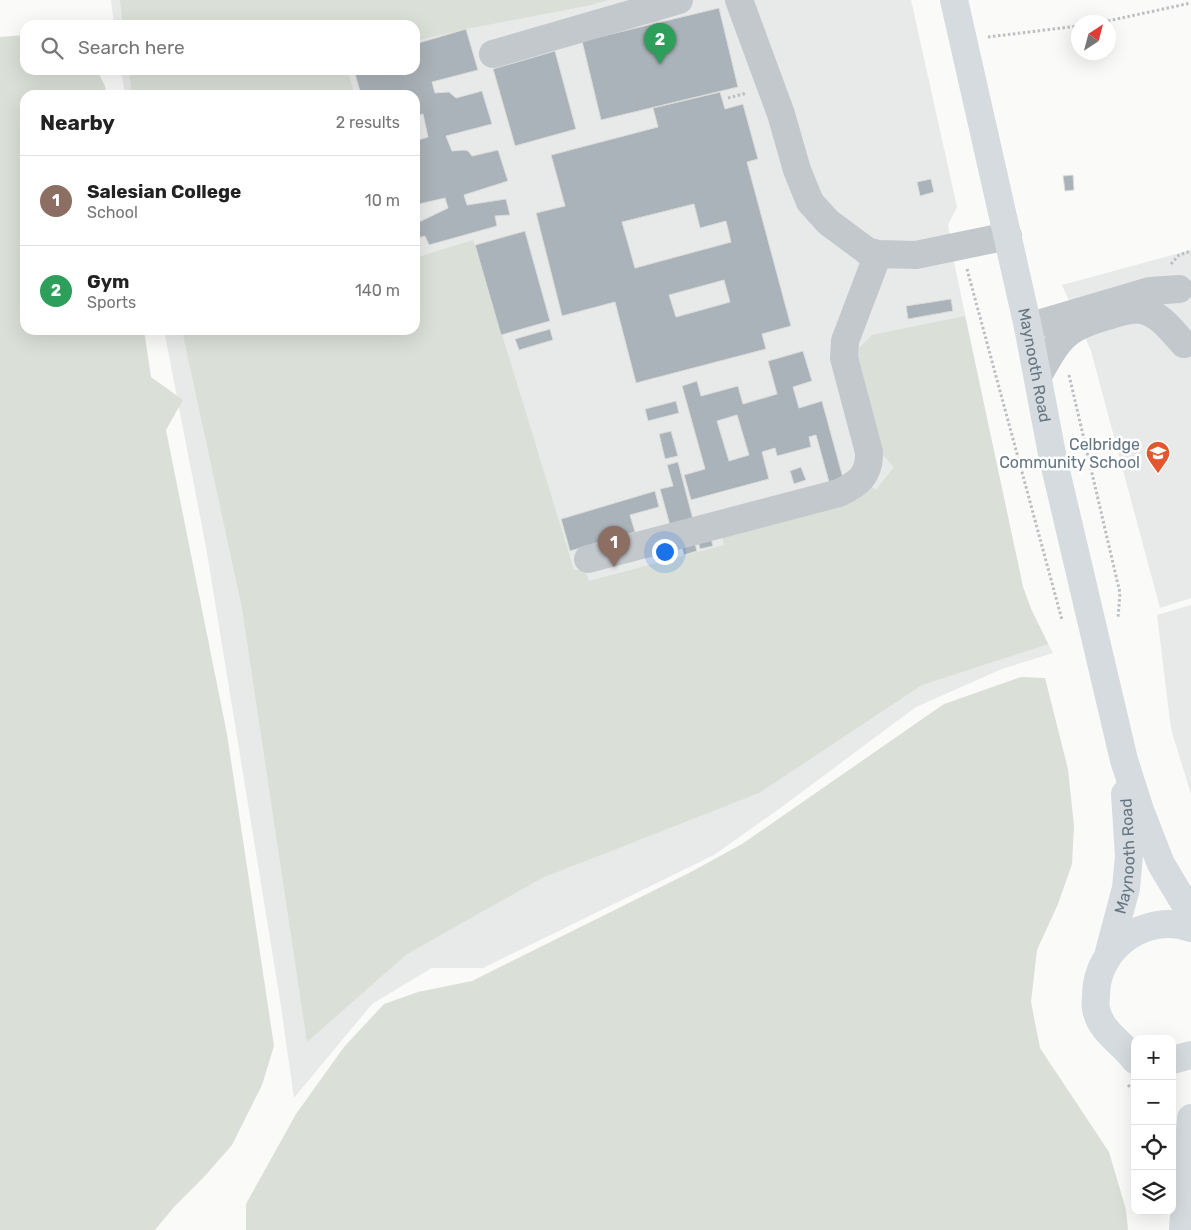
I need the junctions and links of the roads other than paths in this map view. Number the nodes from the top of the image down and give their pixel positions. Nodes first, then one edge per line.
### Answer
1 (680, 0) edge
2 (739, 0) edge
3 (954, 0) edge
4 (493, 54) dead end
5 (1008, 236) junction
6 (878, 254) junction
7 (1179, 289) dead end
8 (1028, 327) junction
9 (1184, 344) dead end
10 (1038, 376) junction
11 (588, 559) dead end
12 (1124, 760) junction
13 (1191, 914) edge
14 (1191, 928) edge
15 (1109, 952) junction
16 (1191, 1055) edge
17 (1176, 1059) edge
18 (1131, 1063) edge
19 (1191, 1118) edge
20 (1175, 1170) edge
21 (1181, 1230) edge

1 - 4 lane
2 - 6 lane
3 - 5 main road, Maynooth Road
5 - 6 lane
5 - 8 main road, Maynooth Road
6 - 11 lane
7 - 8 lane
8 - 10 main road, Maynooth Road
9 - 10 lane
10 - 12 main road, Maynooth Road
12 - 13 main road, Maynooth Road
12 - 15 main road, Maynooth Road
14 - 15 main road
15 - 18 main road, Maynooth Road
16 - 17 main road
19 - 21 main road
20 - 21 main road

